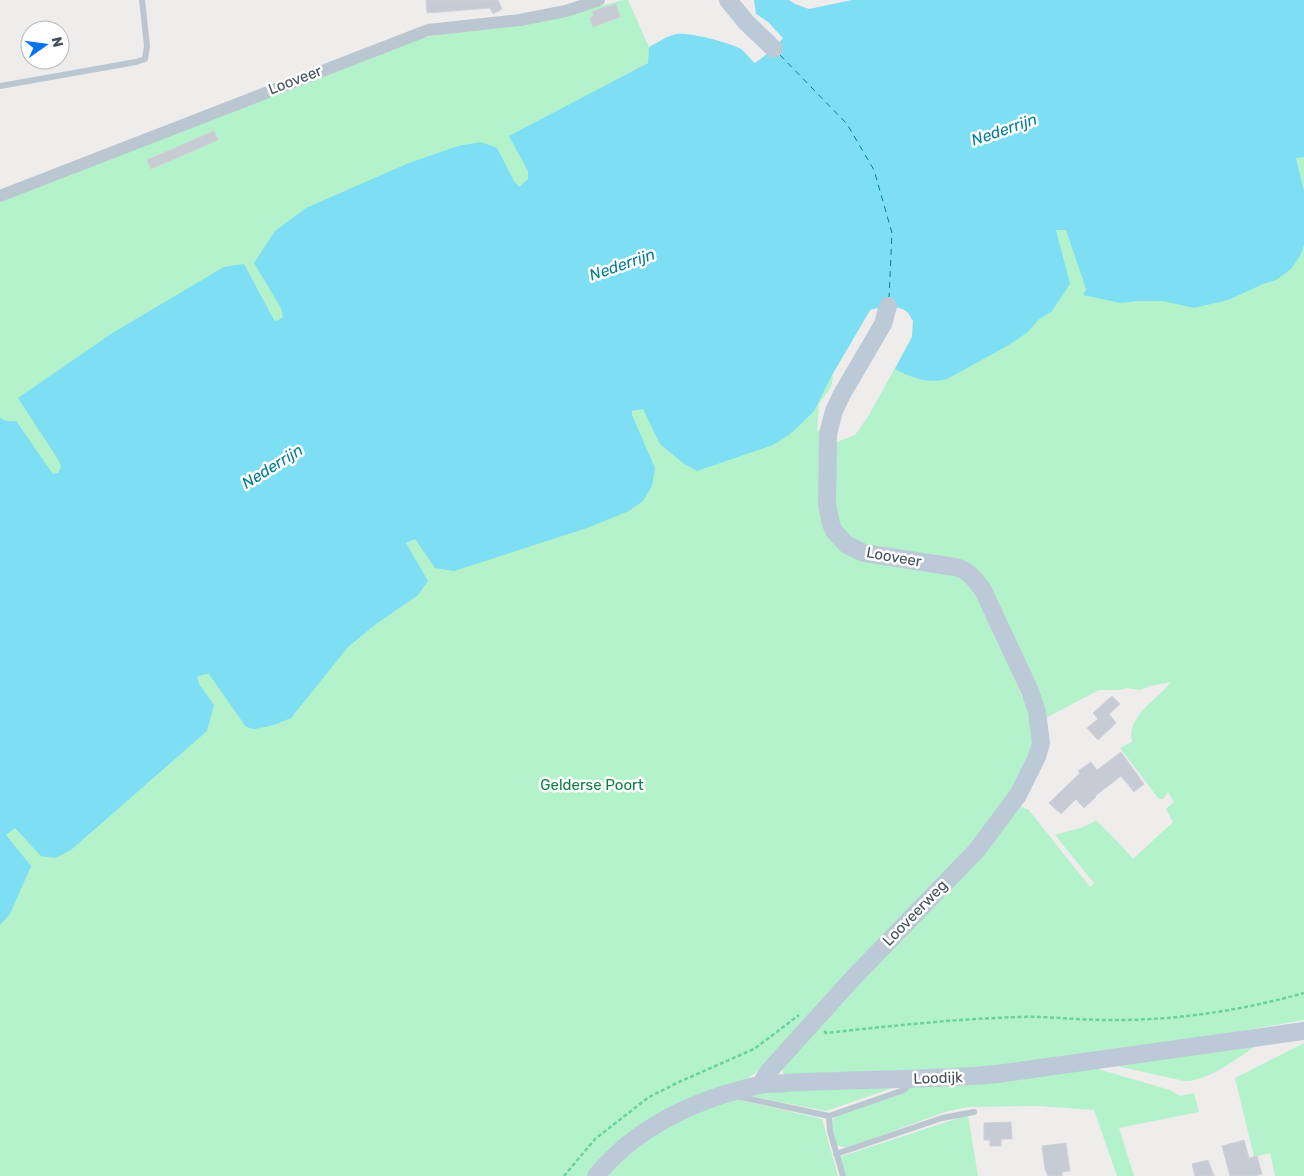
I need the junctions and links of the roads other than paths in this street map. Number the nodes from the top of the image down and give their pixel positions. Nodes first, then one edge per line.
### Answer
1 (142, 0) edge
2 (599, 0) edge
3 (728, 0) edge
4 (774, 49) dead end
5 (0, 86) edge
6 (0, 196) edge
7 (888, 306) dead end
8 (1040, 726) joint
9 (1304, 1032) edge
10 (913, 1079) junction
11 (760, 1085) junction
12 (727, 1094) junction
13 (974, 1112) dead end
14 (829, 1116) junction
15 (836, 1154) junction
16 (596, 1176) edge
17 (842, 1176) edge

1 - 5 lane
2 - 6 street, Looveer
3 - 4 street
7 - 8 street, Looveer
8 - 11 street, Looveerweg
9 - 10 street, Loodijk
10 - 11 street, Loodijk
10 - 14 lane
11 - 12 street, Loodijk
12 - 14 lane
12 - 16 street, Loodijk
13 - 15 lane
14 - 15 lane
15 - 17 lane

